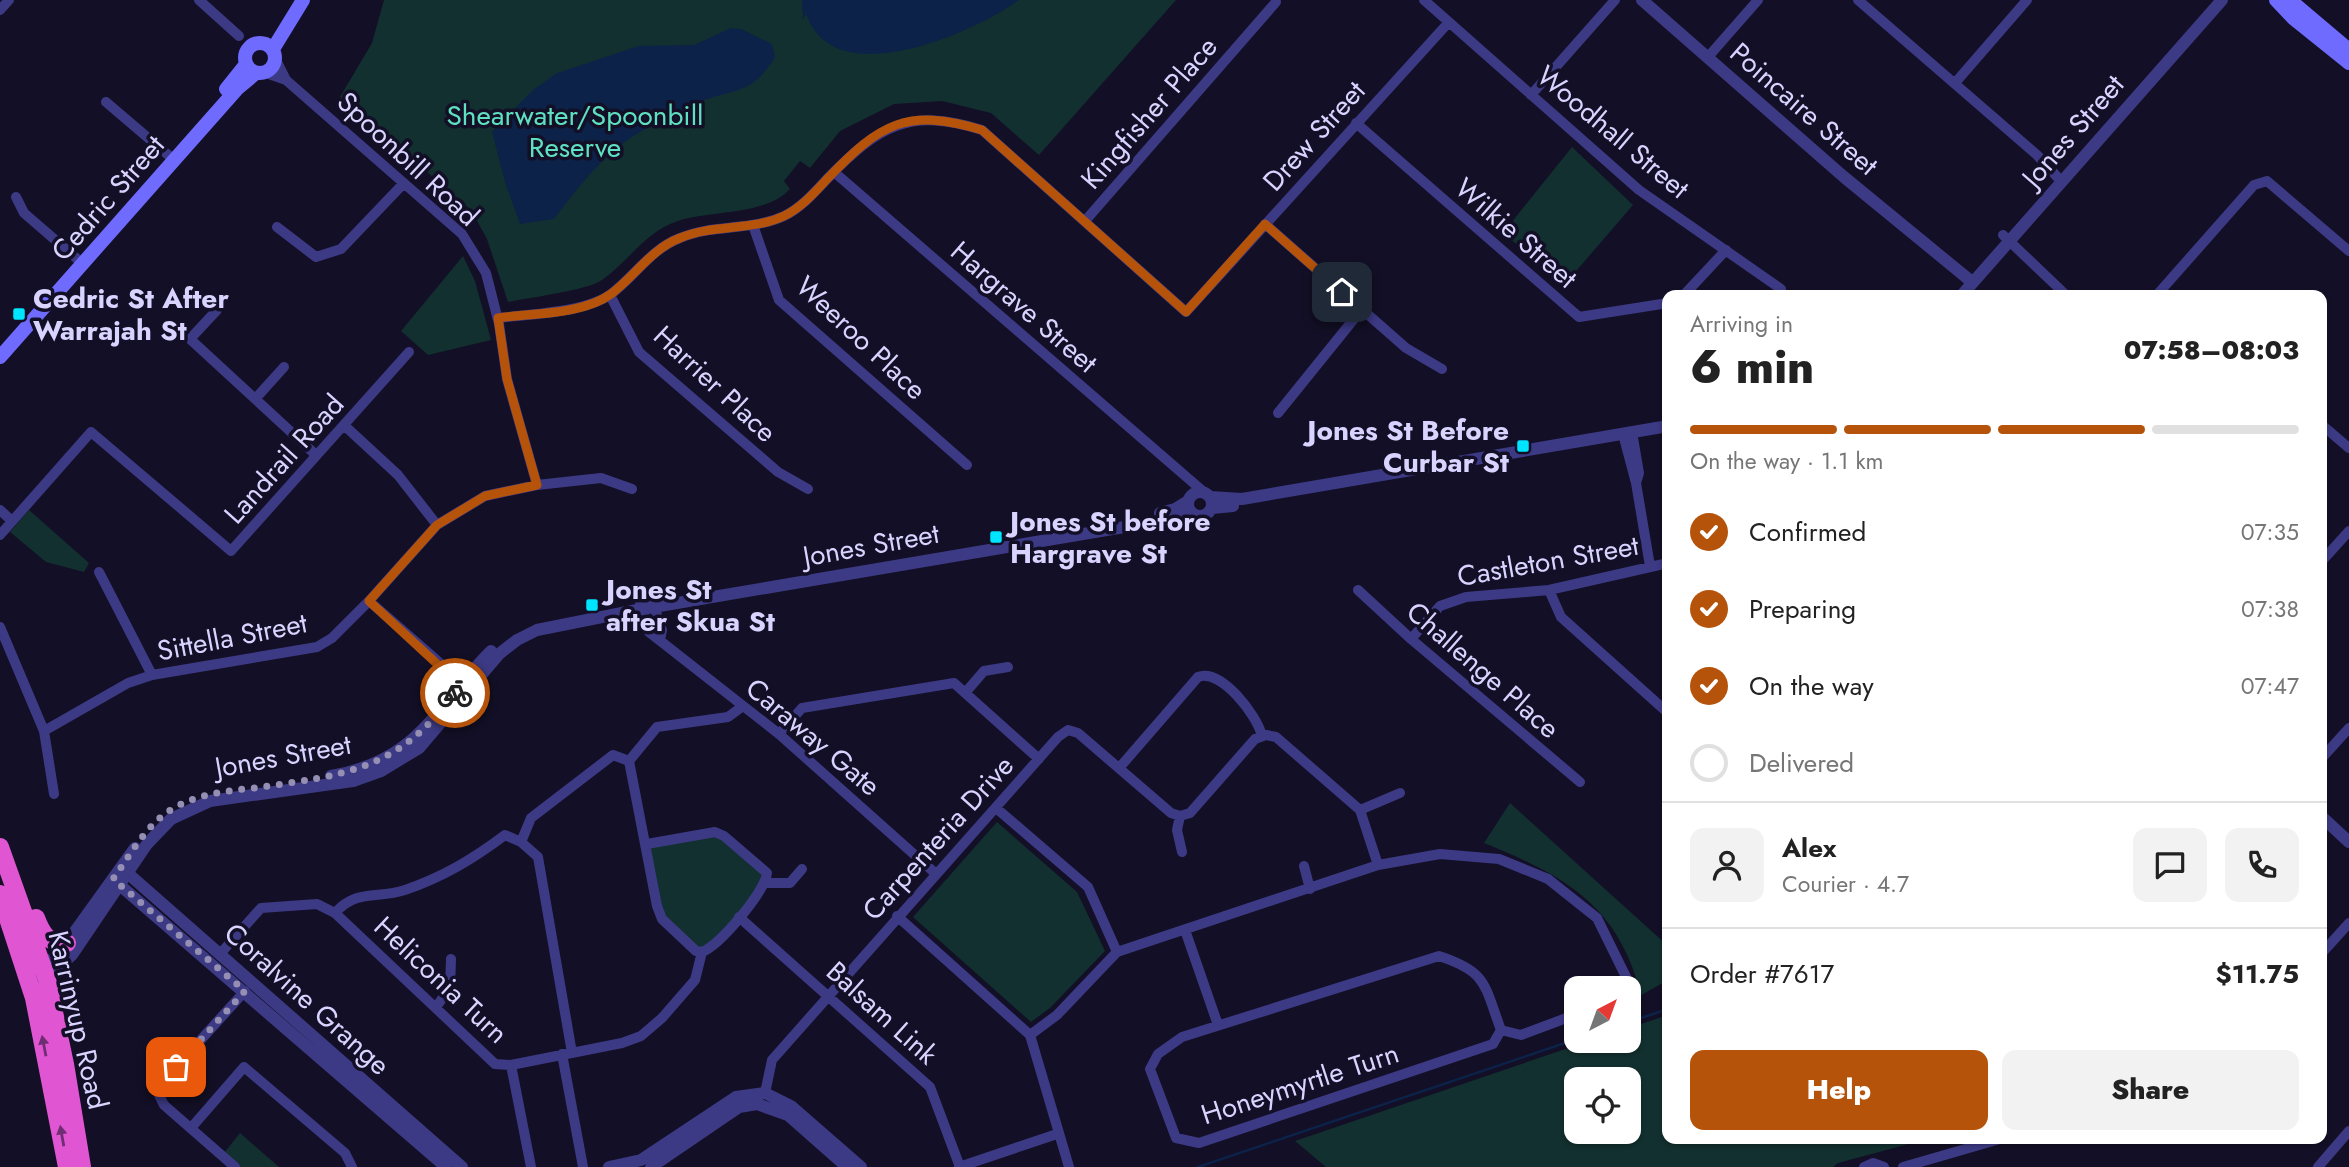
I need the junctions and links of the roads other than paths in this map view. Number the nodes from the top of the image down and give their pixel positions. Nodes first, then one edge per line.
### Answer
1 (9, 0) edge
2 (199, 0) edge
3 (292, 0) edge
4 (303, 0) edge
5 (1424, 0) edge
6 (1615, 0) edge
7 (1642, 0) edge
8 (1758, 0) edge
9 (1858, 0) edge
10 (2027, 0) edge
11 (2210, 0) edge
12 (2222, 0) edge
13 (2277, 0) edge
14 (2290, 0) edge
15 (1276, 2) dead end
16 (0, 10) edge
17 (1449, 22) junction
18 (239, 36) dead end
19 (2349, 50) edge
20 (272, 51) junction
21 (1708, 57) junction
22 (2349, 63) edge
23 (256, 70) junction
24 (286, 80) junction
25 (1955, 83) junction
26 (1531, 95) junction
27 (106, 102) dead end
28 (1356, 123) junction
29 (170, 157) junction
30 (834, 172) junction
31 (2060, 176) junction
32 (404, 183) junction
33 (16, 197) dead end
34 (1085, 221) junction
35 (1265, 224) junction
36 (753, 225) junction
37 (277, 227) dead end
38 (2004, 241) junction
39 (1726, 250) junction
40 (2349, 251) edge
41 (80, 261) junction
42 (1966, 285) edge
43 (1781, 289) dead end
44 (1689, 290) edge
45 (2061, 290) edge
46 (2166, 290) edge
47 (610, 295) junction
48 (1662, 304) edge
49 (1362, 309) junction
50 (217, 310) dead end
51 (498, 318) junction
52 (0, 344) edge
53 (409, 352) dead end
54 (0, 357) edge
55 (284, 367) dead end
56 (1442, 369) dead end
57 (257, 397) junction
58 (1278, 413) dead end
59 (346, 426) junction
60 (1662, 428) edge
61 (2327, 429) edge
62 (1662, 434) edge
63 (1628, 437) junction
64 (2349, 448) edge
65 (316, 455) junction
66 (967, 465) dead end
67 (1184, 477) junction
68 (537, 485) junction
69 (632, 489) dead end
70 (808, 489) dead end
71 (1189, 499) junction
72 (1209, 499) junction
73 (0, 510) edge
74 (1195, 515) junction
75 (12, 521) junction
76 (437, 525) junction
77 (2349, 531) edge
78 (0, 535) edge
79 (2339, 542) junction
80 (2349, 551) edge
81 (2327, 555) edge
82 (1662, 564) edge
83 (1650, 566) junction
84 (99, 572) dead end
85 (1357, 590) dead end
86 (1549, 590) junction
87 (369, 601) junction
88 (647, 604) junction
89 (0, 627) edge
90 (1410, 639) junction
91 (1009, 667) dead end
92 (152, 675) junction
93 (466, 686) junction
94 (965, 693) junction
95 (743, 706) junction
96 (1662, 708) edge
97 (2349, 728) edge
98 (44, 731) junction
99 (779, 734) junction
100 (1262, 736) junction
101 (2327, 752) edge
102 (1039, 759) junction
103 (629, 761) junction
104 (1120, 767) junction
105 (1580, 782) dead end
106 (1400, 793) dead end
107 (54, 794) dead end
108 (996, 808) junction
109 (1360, 810) junction
110 (1180, 816) junction
111 (2327, 822) edge
112 (521, 842) junction
113 (2349, 842) edge
114 (648, 845) junction
115 (0, 847) edge
116 (1182, 852) dead end
117 (1378, 865) junction
118 (1304, 866) dead end
119 (802, 869) dead end
120 (935, 873) junction
121 (121, 876) junction
122 (766, 883) junction
123 (1310, 889) junction
124 (9, 893) edge
125 (335, 913) junction
126 (897, 916) junction
127 (739, 917) junction
128 (2349, 923) edge
129 (1185, 930) junction
130 (67, 943) junction
131 (2327, 947) edge
132 (702, 952) junction
133 (1117, 952) junction
134 (219, 954) junction
135 (451, 959) dead end
136 (1626, 976) edge
137 (38, 977) junction
138 (245, 991) junction
139 (829, 996) junction
140 (437, 1006) junction
141 (1564, 1019) edge
142 (1218, 1025) junction
143 (1501, 1030) junction
144 (1030, 1035) junction
145 (567, 1054) junction
146 (511, 1065) junction
147 (765, 1093) junction
148 (191, 1128) junction
149 (2349, 1131) edge
150 (1058, 1133) junction
151 (1983, 1144) edge
152 (67, 1167) edge
153 (82, 1167) edge
154 (235, 1167) edge
155 (352, 1167) edge
156 (446, 1167) edge
157 (461, 1167) edge
158 (531, 1167) edge
159 (583, 1167) edge
160 (609, 1167) edge
161 (651, 1167) edge
162 (847, 1167) edge
163 (861, 1167) edge
164 (959, 1167) edge
165 (1069, 1167) edge
166 (1864, 1167) edge
167 (1884, 1167) edge
168 (1903, 1167) edge
169 (2318, 1167) edge

1 - 16 street
2 - 18 street
3 - 20 main road, Cedric Street
4 - 20 main road, Cedric Street
5 - 17 street, Woodhall Street
6 - 26 street
7 - 21 street, Poincaire Street
8 - 21 street
9 - 25 street
10 - 25 street
11 - 31 street, Jones Street
12 - 31 street, Jones Street
13 - 22 main road
14 - 19 main road
15 - 34 street, Kingfisher Place
17 - 26 street, Woodhall Street
17 - 28 street, Drew Street
20 - 23 main road, Cedric Street
20 - 23 main road, Cedric Street
20 - 24 street, Spoonbill Road
21 - 42 street, Poincaire Street
23 - 24 street, Spoonbill Road
23 - 29 main road, Cedric Street
24 - 32 street, Spoonbill Road
25 - 31 street
26 - 39 street, Woodhall Street
27 - 29 street
28 - 35 street, Drew Street
28 - 48 street, Wilkie Street
29 - 41 main road, Cedric Street
30 - 34 street
30 - 36 street
30 - 67 street, Hargrave Street
31 - 38 street, Jones Street
32 - 37 street
32 - 51 street, Spoonbill Road
33 - 41 street
34 - 35 street, Drew Street
35 - 49 street
36 - 47 street
36 - 66 street, Weeroo Place
38 - 42 street, Jones Street
38 - 45 street
39 - 43 street, Woodhall Street
39 - 44 street
40 - 46 street
41 - 52 main road, Cedric Street
41 - 54 main road, Cedric Street
47 - 51 street
47 - 70 street, Harrier Place
49 - 56 street
49 - 58 street
50 - 57 street
51 - 68 street, Spoonbill Road
53 - 59 street, Landrail Road
55 - 57 street
57 - 65 street
59 - 65 street, Landrail Road
59 - 76 street
60 - 63 street, Jones Street
61 - 64 street
62 - 63 street, Jones Street
63 - 72 street, Jones Street
63 - 83 street
65 - 75 street, Landrail Road
67 - 71 street
67 - 72 street, Hargrave Street
68 - 69 street, Sittella Street
68 - 76 street, Sittella Street
71 - 72 street, Jones Street
71 - 74 street
71 - 88 street, Jones Street
72 - 74 street, Jones Street
73 - 75 street
74 - 88 street, Jones Street
75 - 78 street
76 - 87 street, Sittella Street
77 - 79 street
79 - 80 street
79 - 81 street
82 - 83 street, Castleton Street
83 - 86 street, Castleton Street
84 - 92 street
85 - 90 street, Challenge Place
86 - 90 street, Castleton Street
86 - 96 street
87 - 92 street, Sittella Street
87 - 93 street
88 - 93 street, Jones Street
88 - 95 street, Caraway Gate
89 - 98 street
90 - 105 street, Challenge Place
91 - 94 street
92 - 98 street, Sittella Street
93 - 121 street, Jones Street
94 - 99 street
94 - 102 street
95 - 99 street, Caraway Gate
95 - 103 street
97 - 101 street
98 - 107 street
99 - 120 street, Caraway Gate
100 - 104 street
100 - 109 street
100 - 110 street
102 - 104 street, Carpenteria Drive
102 - 108 street, Carpenteria Drive
103 - 112 street
103 - 114 street
104 - 110 street, Carpenteria Drive
106 - 109 street
108 - 120 street, Carpenteria Drive
108 - 133 street
109 - 117 street
110 - 116 street
111 - 113 street
112 - 125 street
112 - 145 street
114 - 122 street
114 - 132 street
115 - 124 highway, Karrinyup Road
117 - 123 street
117 - 136 street
118 - 123 street
119 - 122 street
120 - 126 street, Carpenteria Drive
121 - 130 street, Jones Street
121 - 134 street, Coralvine Grange
121 - 137 street, Jones Street
121 - 138 street, Coralvine Grange
122 - 127 street
123 - 129 street
124 - 130 highway
124 - 137 highway, Karrinyup Road
125 - 134 street
125 - 140 street, Heliconia Turn
126 - 139 street, Carpenteria Drive
126 - 144 street
127 - 132 street
127 - 139 street, Balsam Link
128 - 131 street
129 - 133 street
129 - 142 street
130 - 137 street, Jones Street
132 - 145 street, Heliconia Turn
133 - 144 street
134 - 157 street, Coralvine Grange
135 - 140 street
152 -> 137 highway, Karrinyup Road
137 - 153 highway, Karrinyup Road
138 - 148 street
138 - 156 street, Coralvine Grange
139 - 147 street, Carpenteria Drive
139 - 164 street, Balsam Link
140 - 146 street, Heliconia Turn
141 - 143 street
142 - 143 street, Honeymyrtle Turn
142 - 143 street, Honeymyrtle Turn
144 - 150 street
145 - 146 street, Heliconia Turn
145 - 159 street
146 - 158 street
147 - 160 street
147 - 163 street
148 - 154 street
148 - 155 street
149 - 169 street
150 - 164 street
150 - 165 street
151 - 168 street
161 - 162 street
166 - 167 street

